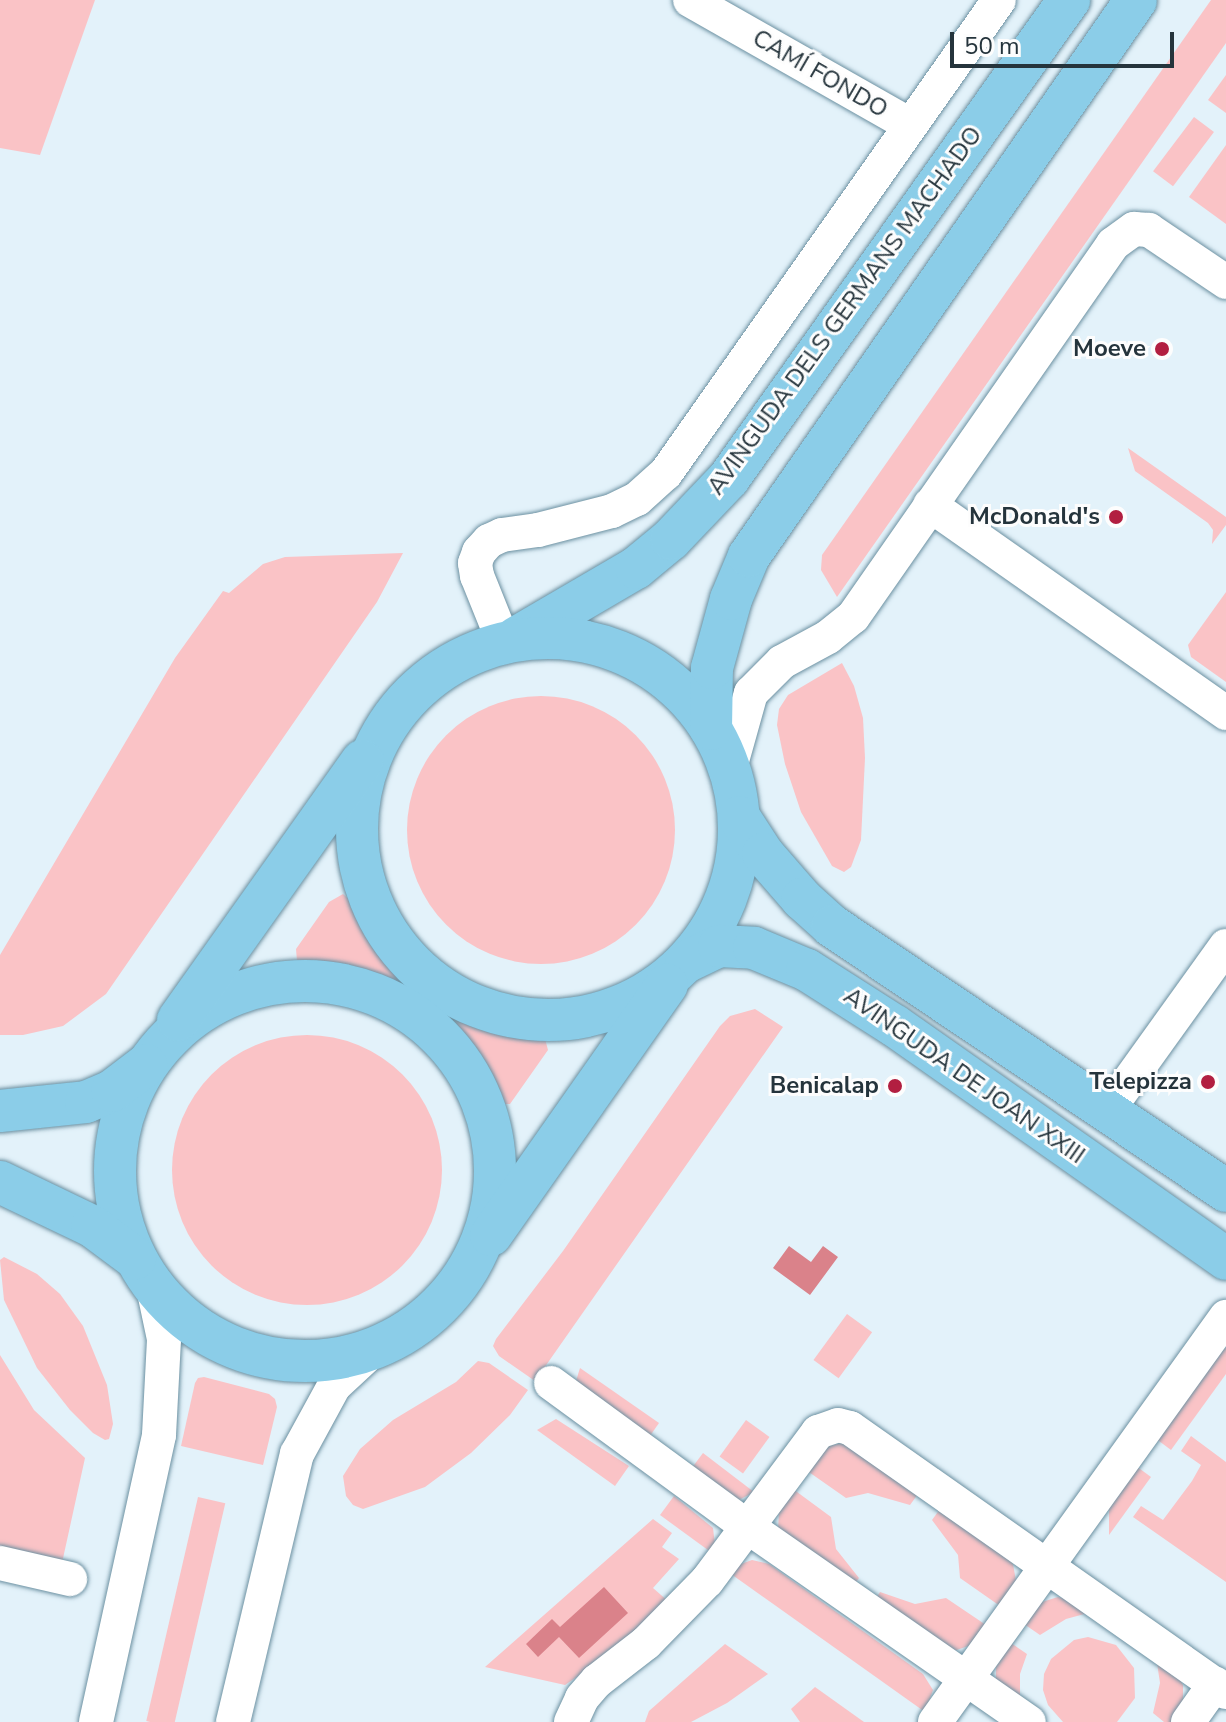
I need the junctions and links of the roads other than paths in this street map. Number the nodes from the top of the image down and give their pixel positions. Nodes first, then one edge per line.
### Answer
1 (690, 0) edge
2 (999, 0) edge
3 (1069, 0) edge
4 (1136, 0) edge
5 (908, 124) junction
6 (1226, 282) edge
7 (930, 505) junction
8 (507, 642) junction
9 (400, 708) junction
10 (1226, 713) edge
11 (711, 729) junction
12 (730, 768) junction
13 (739, 817) junction
14 (1226, 946) edge
15 (682, 965) junction
16 (152, 1057) junction
17 (1108, 1110) junction
18 (0, 1111) edge
19 (0, 1182) edge
20 (1226, 1191) edge
21 (474, 1258) junction
22 (1226, 1259) edge
23 (144, 1272) junction
24 (1226, 1317) edge
25 (374, 1349) junction
26 (551, 1383) dead end
27 (748, 1527) junction
28 (0, 1563) edge
29 (1046, 1564) junction
30 (70, 1579) dead end
31 (968, 1679) junction
32 (1220, 1688) edge
33 (96, 1722) edge
34 (233, 1722) edge
35 (571, 1722) edge
36 (935, 1722) edge
37 (1029, 1722) edge
38 (1188, 1722) edge

1 - 5 street, CAMÍ FONDO
2 - 5 street
3 - 8 main road, AVINGUDA DELS GERMANS MACHADO
4 - 11 main road
5 - 8 street
6 - 7 street
7 - 10 street
7 - 12 street
8 - 9 main road
8 - 11 main road
9 - 15 main road
9 - 16 main road
11 - 12 main road
12 - 13 main road
13 - 15 main road
13 - 17 main road, AVINGUDA DE JOAN XXIII
14 - 17 street
15 - 21 main road
15 - 22 main road, AVINGUDA DE JOAN XXIII
16 - 18 main road
16 - 21 main road
16 - 23 main road
17 - 20 main road, AVINGUDA DE JOAN XXIII
19 - 23 main road
21 - 25 main road
23 - 25 main road
23 - 33 street
24 - 29 street
25 - 34 street
26 - 27 street
27 - 29 street
27 - 31 street
27 - 35 street
28 - 30 street
29 - 31 street
29 - 32 street
31 - 36 street
31 - 37 street
32 - 38 street

